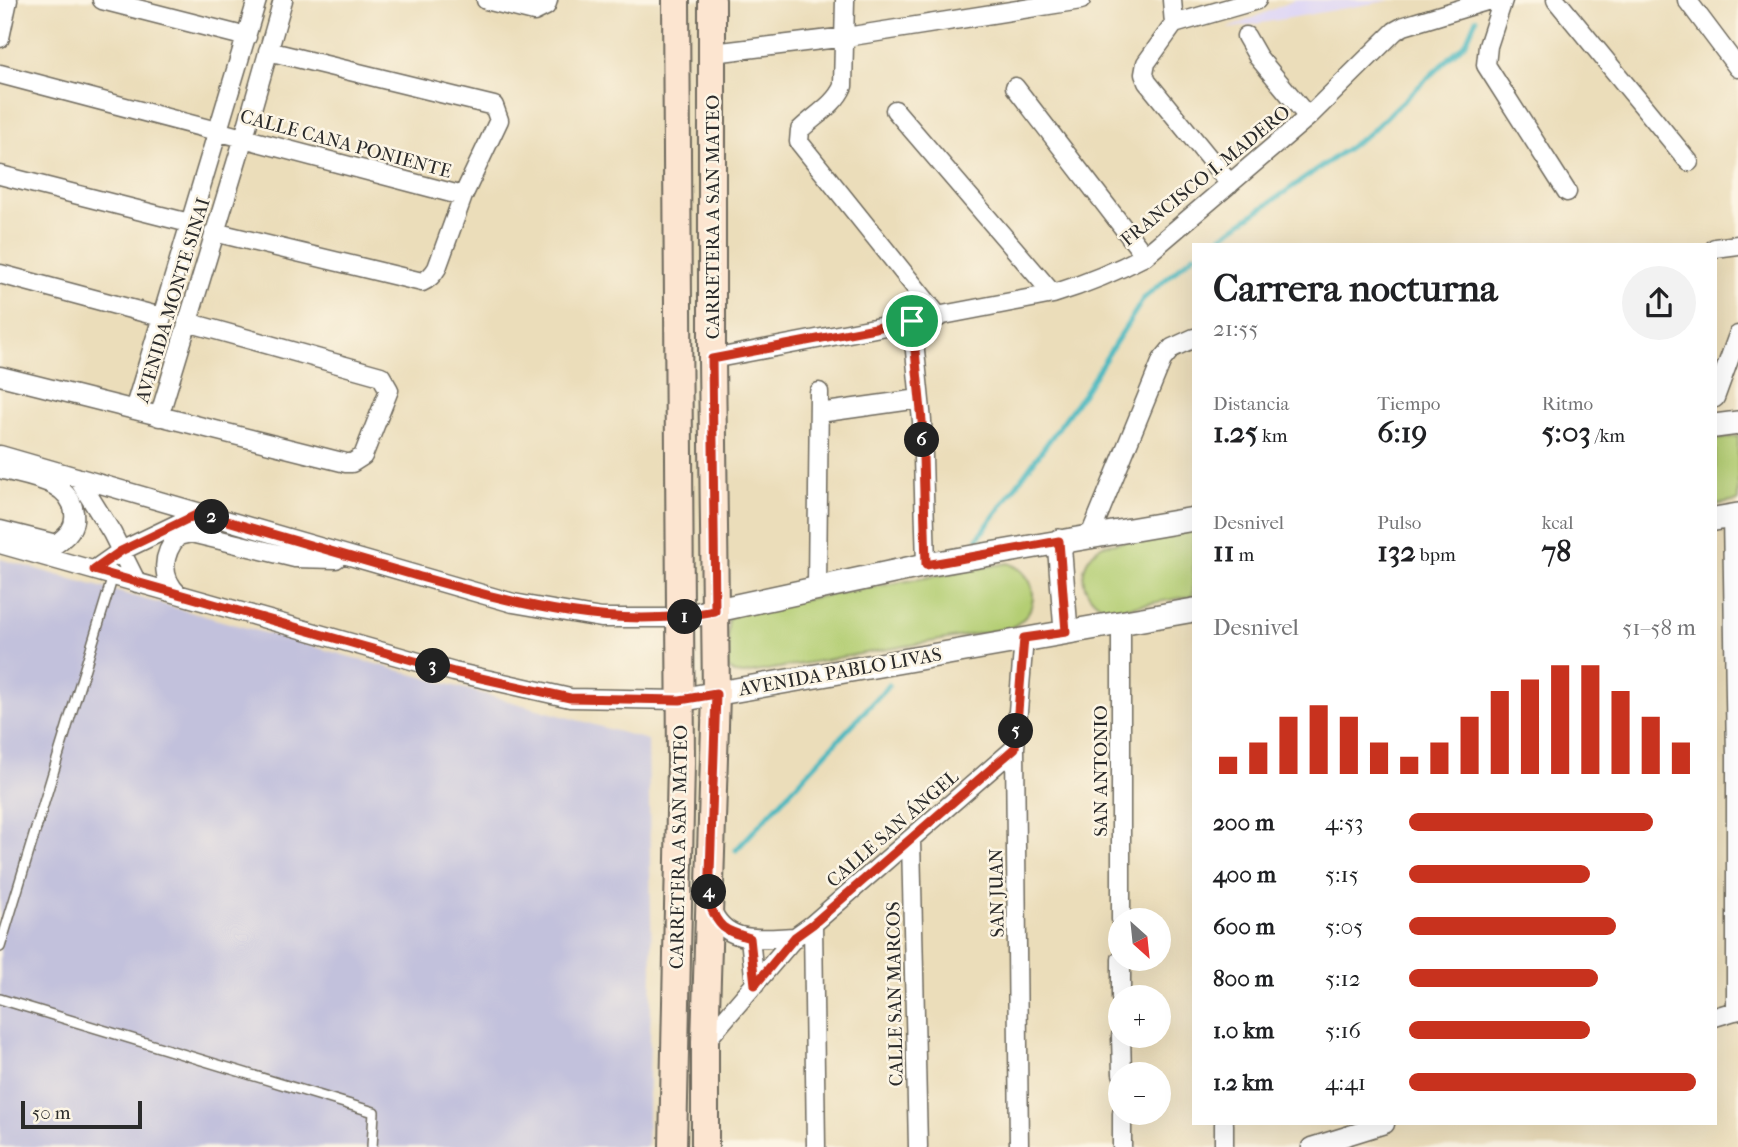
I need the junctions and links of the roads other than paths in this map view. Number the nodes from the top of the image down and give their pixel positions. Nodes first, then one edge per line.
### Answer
1 (8, 0) edge
2 (102, 0) edge
3 (257, 0) edge
4 (283, 0) edge
5 (486, 0) edge
6 (548, 0) edge
7 (712, 0) edge
8 (845, 0) edge
9 (1081, 0) edge
10 (1172, 0) edge
11 (1257, 0) edge
12 (1503, 0) edge
13 (1556, 0) edge
14 (1687, 0) edge
15 (1483, 1) edge
16 (676, 5) edge
17 (1174, 24) junction
18 (1246, 36) dead end
19 (247, 37) junction
20 (846, 37) junction
21 (0, 38) edge
22 (268, 51) junction
23 (713, 53) junction
24 (1738, 68) edge
25 (0, 74) edge
26 (1016, 87) dead end
27 (895, 110) dead end
28 (1308, 117) junction
29 (218, 131) junction
30 (244, 137) junction
31 (1689, 162) dead end
32 (0, 175) edge
33 (1230, 184) junction
34 (1567, 192) dead end
35 (463, 196) junction
36 (189, 223) junction
37 (214, 232) junction
38 (1738, 245) edge
39 (1717, 248) edge
40 (1145, 256) junction
41 (0, 274) edge
42 (1052, 294) junction
43 (676, 313) junction
44 (161, 317) junction
45 (939, 317) junction
46 (187, 321) junction
47 (912, 321) junction
48 (1738, 335) edge
49 (1192, 339) edge
50 (712, 359) junction
51 (0, 376) edge
52 (819, 392) dead end
53 (1717, 393) edge
54 (919, 399) junction
55 (134, 410) junction
56 (819, 413) junction
57 (159, 417) junction
58 (1738, 423) edge
59 (1717, 426) edge
60 (0, 455) edge
61 (0, 469) edge
62 (77, 477) junction
63 (200, 513) junction
64 (1728, 516) edge
65 (1192, 519) edge
66 (0, 530) edge
67 (1089, 538) junction
68 (1059, 541) junction
69 (0, 544) edge
70 (121, 551) junction
71 (364, 560) junction
72 (926, 565) junction
73 (94, 570) junction
74 (113, 576) junction
75 (137, 583) junction
76 (817, 588) junction
77 (178, 594) junction
78 (1192, 610) edge
79 (715, 611) junction
80 (680, 618) junction
81 (1121, 622) junction
82 (1066, 632) junction
83 (1024, 638) junction
84 (716, 694) junction
85 (680, 700) junction
86 (1015, 748) junction
87 (1737, 757) edge
88 (911, 840) junction
89 (1736, 865) edge
90 (709, 903) junction
91 (1121, 908) edge
92 (813, 924) junction
93 (795, 937) junction
94 (750, 938) junction
95 (0, 947) edge
96 (755, 985) junction
97 (0, 999) edge
98 (1737, 1011) edge
99 (1717, 1016) edge
100 (705, 1042) junction
101 (1122, 1125) edge
102 (1224, 1125) edge
103 (1325, 1125) edge
104 (1382, 1125) edge
105 (1320, 1145) edge
106 (372, 1147) edge
107 (673, 1147) edge
108 (705, 1147) edge
109 (816, 1147) edge
110 (918, 1147) edge
111 (1019, 1147) edge
112 (1122, 1147) edge
113 (1224, 1147) edge

1 - 21 street
2 - 19 street
3 - 19 street, AVENIDA MONTE SINAI
4 - 22 street, AVENIDA MONTE SINAI
5 - 6 street
7 - 23 main road, CARRETERA A SAN MATEO
8 - 20 street
9 - 20 street
10 - 17 street
11 - 17 street
12 - 34 street
13 - 31 street
14 - 24 street
15 - 28 street, FRANCISCO I. MADERO
16 - 23 main road
16 - 43 main road, CARRETERA A SAN MATEO
17 - 33 street
18 - 28 street
19 - 29 street, AVENIDA MONTE SINAI
20 - 23 street
20 - 45 street
22 - 30 street, AVENIDA MONTE SINAI
22 - 35 street
23 - 50 main road, CARRETERA A SAN MATEO
25 - 29 street, CALLE CANA PONIENTE
26 - 40 street
27 - 42 street
28 - 33 street, FRANCISCO I. MADERO
29 - 30 street, CALLE CANA PONIENTE
29 - 36 street, AVENIDA MONTE SINAI
30 - 35 street, CALLE CANA PONIENTE
30 - 37 street, AVENIDA MONTE SINAI
32 - 36 street
33 - 40 street, FRANCISCO I. MADERO
35 - 37 street
36 - 44 street, AVENIDA MONTE SINAI
37 - 46 street, AVENIDA MONTE SINAI
38 - 39 street
40 - 42 street, FRANCISCO I. MADERO
41 - 44 street
42 - 45 street, FRANCISCO I. MADERO
43 - 50 main road
43 - 80 main road, CARRETERA A SAN MATEO
44 - 55 street, AVENIDA MONTE SINAI
45 - 47 street, FRANCISCO I. MADERO
46 - 57 street, AVENIDA MONTE SINAI
46 - 57 street
47 - 50 street, FRANCISCO I. MADERO
47 - 54 street
48 - 53 street
49 - 67 street
50 - 79 main road, CARRETERA A SAN MATEO
51 - 55 street
52 - 56 street
54 - 56 street
54 - 72 street
55 - 57 street, AVENIDA MONTE SINAI
56 - 76 street
58 - 59 street
60 - 62 street
61 - 66 street
62 - 63 street
62 - 70 street
63 - 70 street
63 - 71 street
64 - 87 street
65 - 67 street
67 - 68 street
68 - 72 street
68 - 82 street
69 - 73 street, AVENIDA PABLO LIVAS
70 - 73 street
70 - 75 street
71 - 77 street
71 - 80 street
72 - 76 street
73 - 74 street, AVENIDA PABLO LIVAS
74 - 75 street, AVENIDA PABLO LIVAS
74 - 95 lane
75 - 77 street, AVENIDA PABLO LIVAS
76 - 79 street
77 - 85 street, AVENIDA PABLO LIVAS
78 - 81 street, AVENIDA PABLO LIVAS
79 - 80 street
79 - 84 main road, CARRETERA A SAN MATEO
80 - 85 main road, CARRETERA A SAN MATEO
81 - 82 street, AVENIDA PABLO LIVAS
81 - 91 street, SAN ANTONIO
82 - 83 street, AVENIDA PABLO LIVAS
83 - 84 street, AVENIDA PABLO LIVAS
83 - 86 street, SAN JUAN
84 - 85 street, AVENIDA PABLO LIVAS
84 - 90 main road, CARRETERA A SAN MATEO
85 - 107 main road, CARRETERA A SAN MATEO
86 - 88 street, CALLE SAN ÁNGEL
86 - 111 street, SAN JUAN
87 - 89 street
88 - 92 street, CALLE SAN ÁNGEL
88 - 110 street, CALLE SAN MARCOS
89 - 98 street
90 - 94 street
90 - 100 main road, CARRETERA A SAN MATEO
92 - 93 street, CALLE SAN ÁNGEL
92 - 109 street
93 - 94 street
93 - 96 street, CALLE SAN ÁNGEL
94 - 96 street
96 - 100 street, CALLE SAN ÁNGEL
97 - 106 lane
98 - 99 street
100 - 108 main road, CARRETERA A SAN MATEO
101 - 112 street
102 - 113 street
103 - 105 street
104 - 105 street

